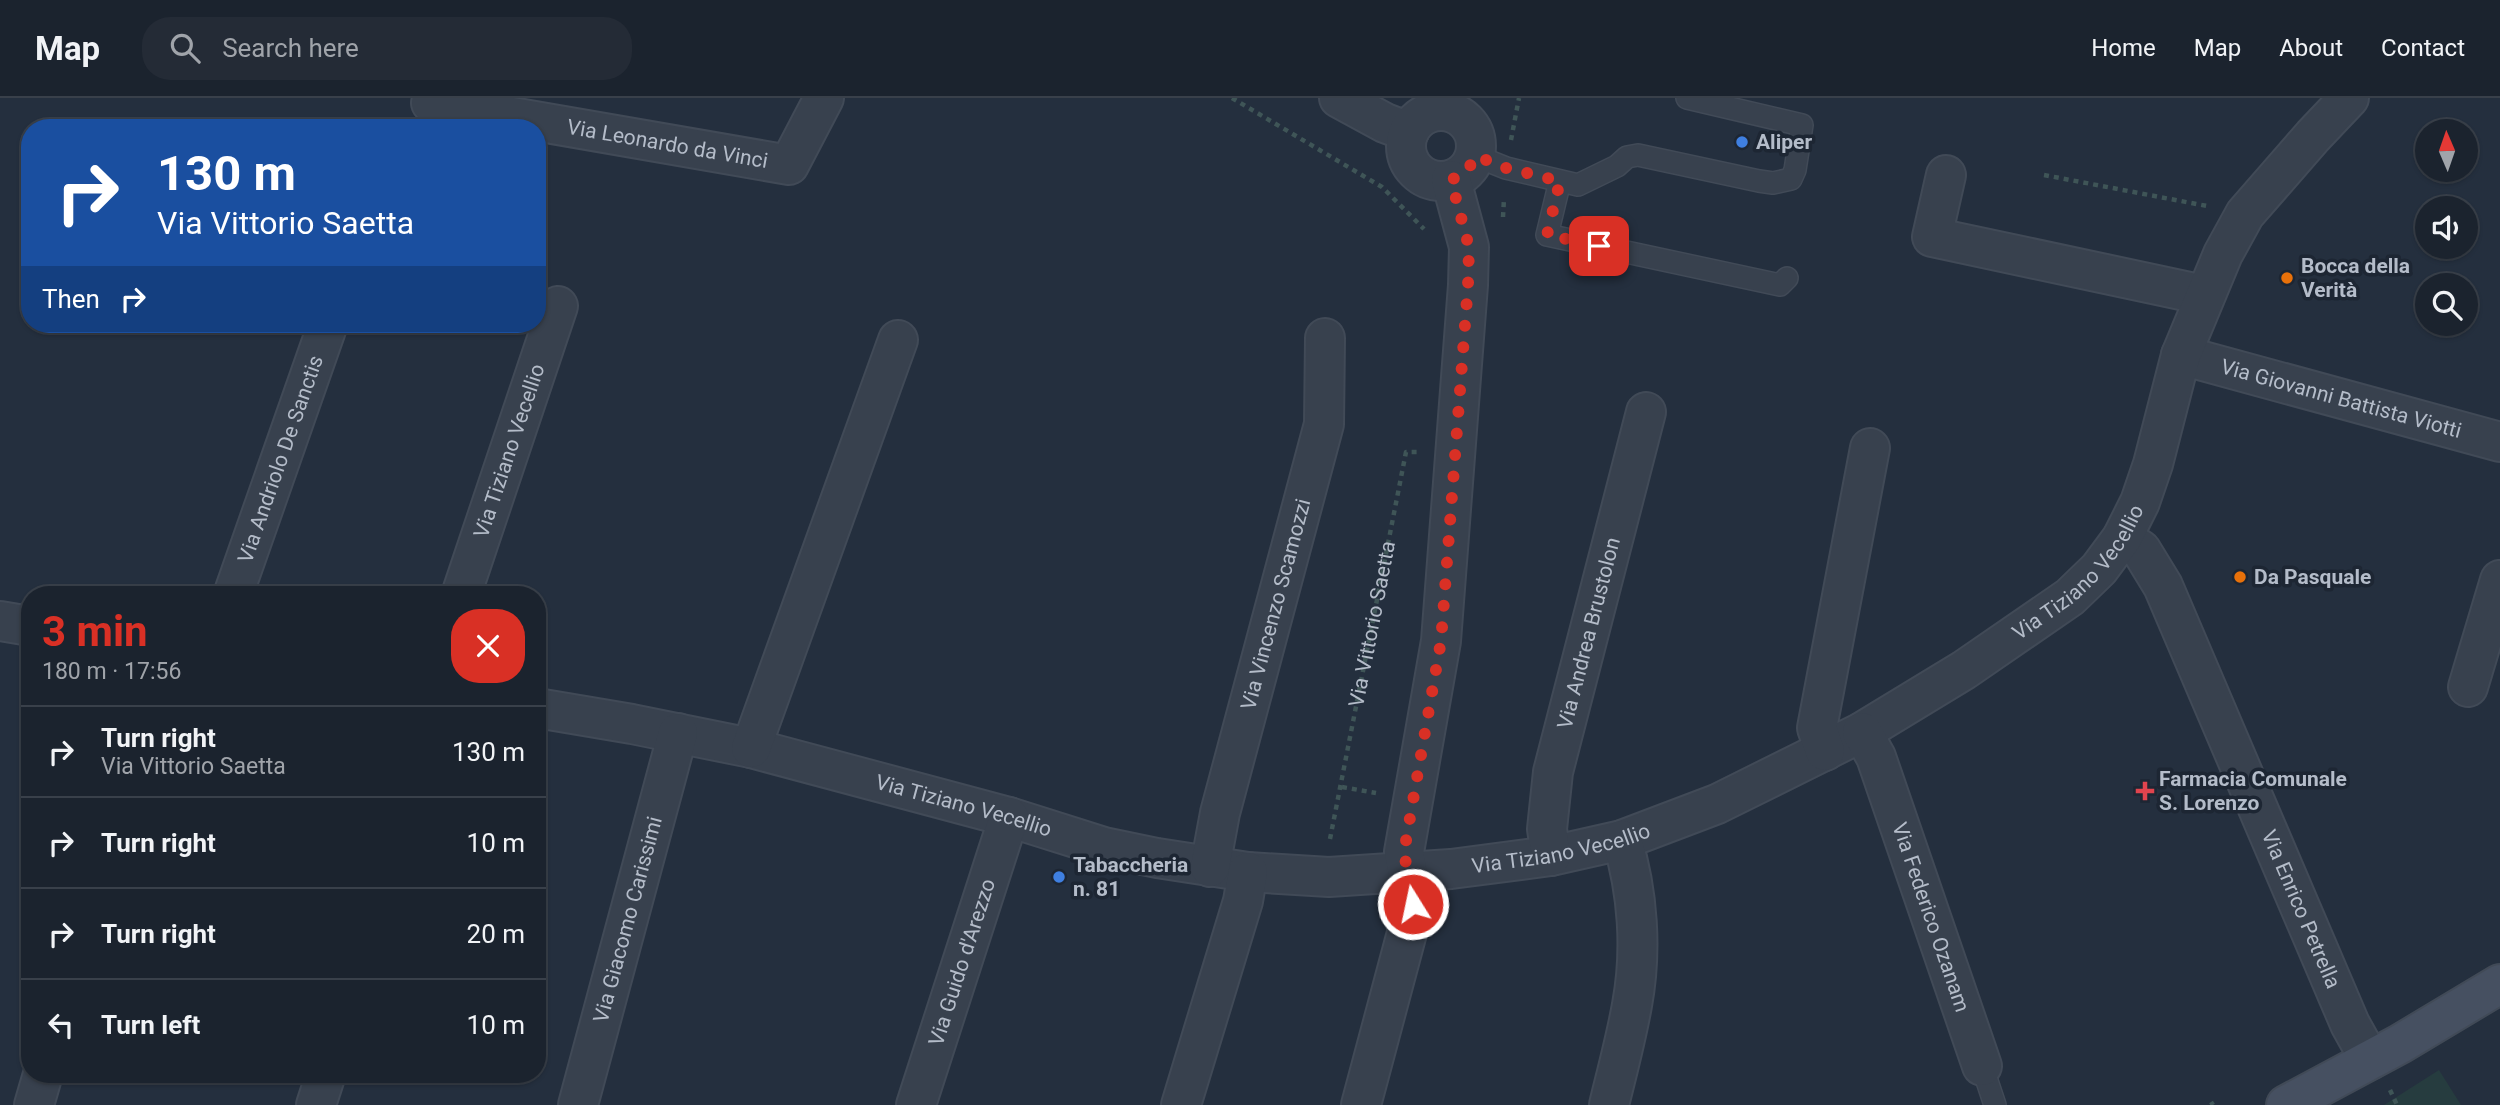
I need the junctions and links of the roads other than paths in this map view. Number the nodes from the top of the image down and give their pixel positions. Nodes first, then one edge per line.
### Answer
1 (824, 98) edge
2 (1339, 98) edge
3 (1687, 98) edge
4 (2349, 98) edge
5 (431, 103) dead end
6 (1467, 107) edge
7 (523, 119) edge
8 (546, 123) edge
9 (1409, 132) junction
10 (1477, 168) junction
11 (1946, 175) dead end
12 (1569, 183) junction
13 (1787, 278) dead end
14 (2204, 295) junction
15 (558, 306) dead end
16 (325, 333) edge
17 (1325, 338) dead end
18 (898, 340) dead end
19 (2181, 355) junction
20 (1646, 412) dead end
21 (2500, 442) edge
22 (1870, 448) dead end
23 (2122, 538) junction
24 (2500, 580) edge
25 (236, 586) edge
26 (464, 586) edge
27 (0, 621) edge
28 (21, 624) edge
29 (2468, 687) dead end
30 (546, 710) edge
31 (1862, 732) junction
32 (678, 733) junction
33 (751, 748) junction
34 (1825, 751) junction
35 (1009, 817) junction
36 (1622, 840) junction
37 (1551, 856) junction
38 (1210, 867) junction
39 (1248, 872) junction
40 (1408, 873) junction
41 (2500, 984) edge
42 (2370, 1060) junction
43 (1982, 1066) joint
44 (40, 1083) edge
45 (323, 1083) edge
46 (34, 1105) edge
47 (316, 1105) edge
48 (578, 1105) edge
49 (916, 1105) edge
50 (1181, 1105) edge
51 (1361, 1105) edge
52 (1609, 1105) edge
53 (1995, 1105) edge
54 (2286, 1105) edge

1 - 8 street, Via Leonardo da Vinci
2 - 9 street
3 - 12 lane
4 - 14 street, Via Tiziano Vecellio
5 - 7 street, Via Leonardo da Vinci
6 - 9 street
6 - 10 street
9 - 10 street
10 - 12 lane
10 - 40 street
11 - 14 street
12 - 13 lane
14 - 19 street, Via Tiziano Vecellio
15 - 26 street, Via Tiziano Vecellio
16 - 25 street, Via Andriolo De Sanctis
17 - 38 street, Via Vincenzo Scamozzi
18 - 33 street
19 - 21 street, Via Giovanni Battista Viotti
19 - 23 street, Via Tiziano Vecellio
20 - 37 street, Via Andrea Brustolon
22 - 34 street
23 - 31 street, Via Tiziano Vecellio
23 - 42 street, Via Enrico Petrella
24 - 29 street
27 - 28 street
30 - 32 street, Via Tiziano Vecellio
31 - 34 street, Via Tiziano Vecellio
31 - 43 street, Via Federico Ozanam
32 - 33 street, Via Tiziano Vecellio
32 - 48 street, Via Giacomo Carissimi
33 - 35 street, Via Tiziano Vecellio
34 - 36 street, Via Tiziano Vecellio
35 - 38 street, Via Tiziano Vecellio
35 - 49 street, Via Guido d'Arezzo
36 - 37 street, Via Tiziano Vecellio
36 - 52 street
37 - 40 street, Via Tiziano Vecellio
38 - 39 street, Via Tiziano Vecellio
39 - 40 street, Via Tiziano Vecellio
39 - 50 street
40 - 51 street
41 - 42 street
42 - 54 street
43 - 53 lane, Via Federico Ozanam
44 - 46 street
45 - 47 street

